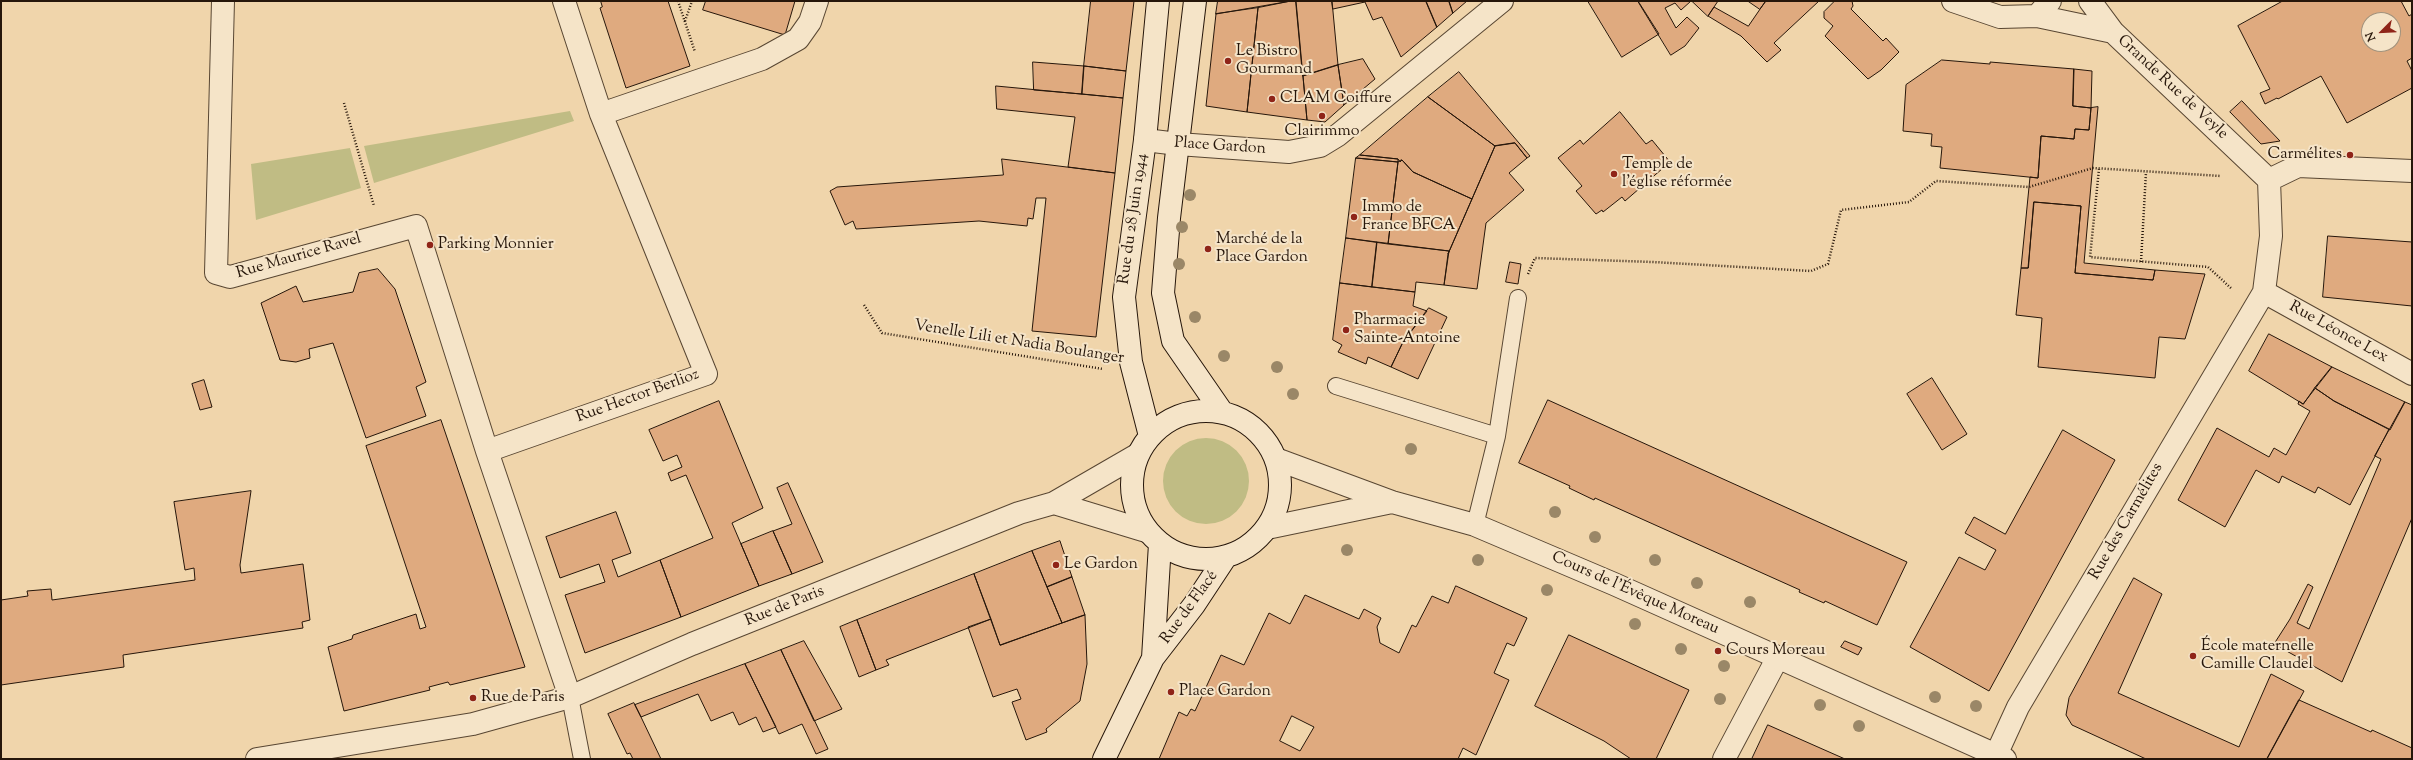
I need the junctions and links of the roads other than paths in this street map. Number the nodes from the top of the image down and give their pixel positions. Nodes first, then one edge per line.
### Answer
1 (223, 1) edge
2 (564, 1) edge
3 (816, 1) edge
4 (1158, 1) edge
5 (1195, 1) edge
6 (1502, 1) edge
7 (1953, 1) edge
8 (2090, 1) edge
9 (2044, 8) edge
10 (2113, 32) junction
11 (601, 114) junction
12 (1145, 140) junction
13 (1178, 144) junction
14 (2412, 171) edge
15 (2269, 180) junction
16 (1518, 298) road end
17 (2258, 301) junction
18 (2412, 374) edge
19 (1336, 386) dead end
20 (1222, 412) junction
21 (1150, 436) junction
22 (1497, 436) junction
23 (487, 451) junction
24 (1137, 455) junction
25 (1276, 459) junction
26 (1392, 502) junction
27 (1054, 503) junction
28 (1474, 525) junction
29 (1267, 528) junction
30 (1153, 538) junction
31 (1225, 558) junction
32 (1778, 657) junction
33 (1154, 658) junction
34 (570, 697) junction
35 (2000, 757) edge
36 (257, 759) edge
37 (582, 759) edge
38 (1104, 759) edge
39 (1724, 759) edge

1 - 23 street, Rue Maurice Ravel
2 - 11 street, Rue Hector Berlioz
3 - 11 street
4 - 12 street, Rue du 28 Juin 1944
5 - 13 street, Rue du 28 Juin 1944
6 - 13 street, Place Gardon
7 - 9 street, Grande Rue de Veyle
8 - 10 street
9 - 10 street, Grande Rue de Veyle
10 - 15 street, Grande Rue de Veyle
11 - 23 street, Rue Hector Berlioz
12 - 13 street, Place Gardon
12 - 21 street, Rue du 28 Juin 1944
13 - 20 street, Rue du 28 Juin 1944
14 - 15 street
15 - 17 street
16 - 22 lane
17 - 18 street, Rue Léonce Lex
17 - 35 street, Rue des Carmélites
19 - 22 lane
20 - 21 street
20 - 25 street
21 - 24 street
22 - 28 lane
23 - 34 street
24 - 27 street, Rue de Paris
24 - 30 street
25 - 26 street, Cours de l'Évêque Moreau
25 - 29 street
26 - 28 street, Cours de l'Évêque Moreau
26 - 29 street, Cours de l'Évêque Moreau
27 - 30 street
27 - 34 street, Rue de Paris
28 - 32 street, Cours de l'Évêque Moreau
29 - 31 street
30 - 31 street
30 - 33 street, Rue de Flacé
31 - 33 street, Rue de Flacé
32 - 35 street, Cours de l'Évêque Moreau
32 - 39 street
33 - 38 street, Rue de Flacé
34 - 36 street, Rue de Paris
34 - 37 lane

